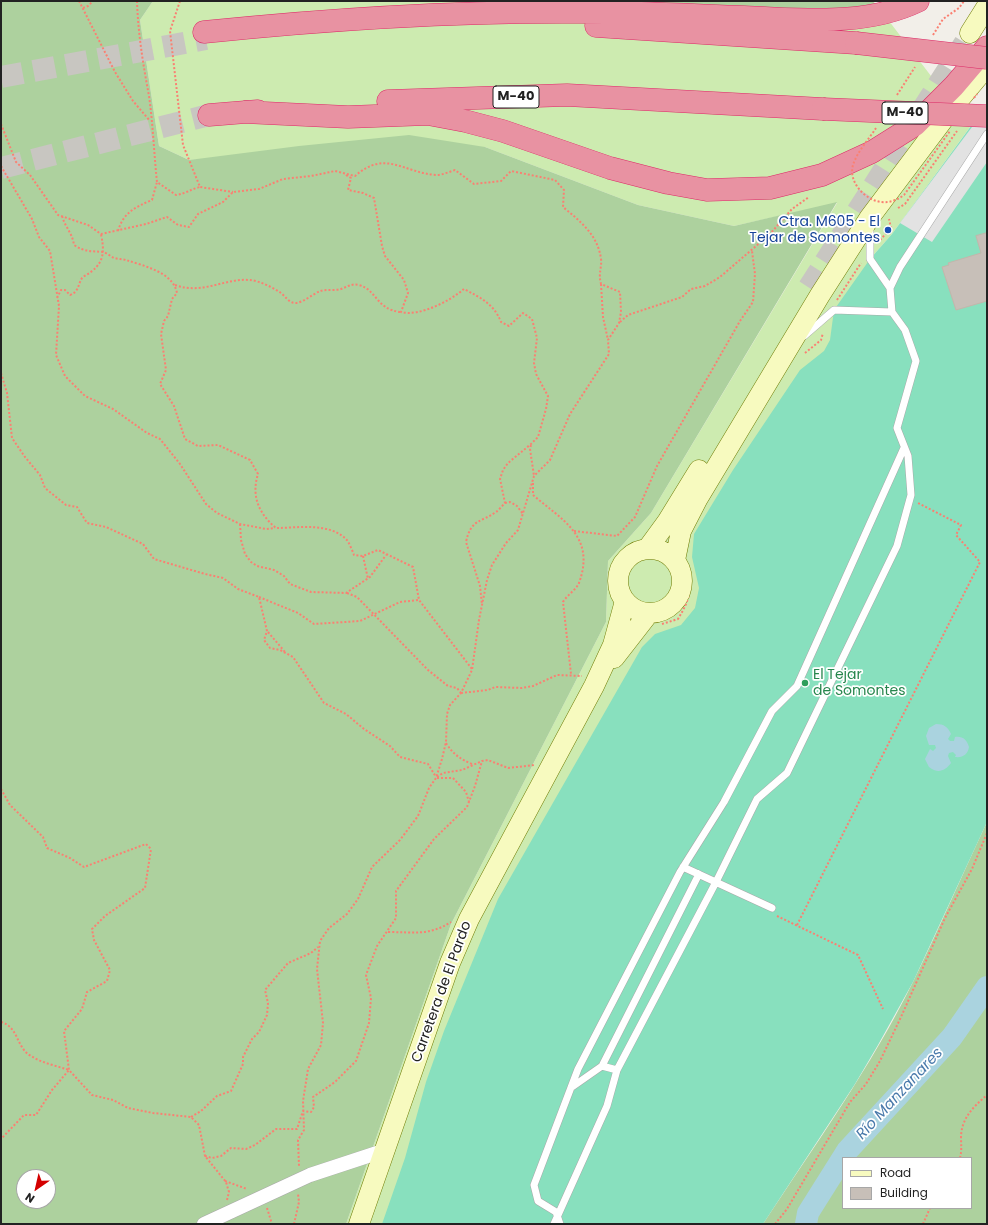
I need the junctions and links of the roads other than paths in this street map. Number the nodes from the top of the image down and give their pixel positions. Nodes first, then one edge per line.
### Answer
1 (918, 1) edge
2 (987, 6) edge
3 (970, 33) tunnel mouth
4 (987, 47) edge
5 (987, 58) edge
6 (987, 66) edge
7 (244, 112) junction
8 (209, 116) tunnel mouth
9 (987, 116) edge
10 (987, 134) edge
11 (879, 216) junction
12 (808, 287) tunnel mouth
13 (890, 288) junction
14 (892, 312) junction
15 (795, 352) junction
16 (904, 448) junction
17 (648, 548) junction
18 (681, 563) junction
19 (625, 601) junction
20 (652, 619) junction
21 (594, 686) junction
22 (683, 866) junction
23 (699, 874) junction
24 (716, 882) junction
25 (772, 908) dead end
26 (602, 1066) junction
27 (617, 1070) junction
28 (572, 1087) junction
29 (386, 1150) junction
30 (559, 1220) edge
31 (204, 1224) edge
32 (359, 1224) edge
33 (554, 1224) edge

1 - 5 highway, bridge
2 - 3 street
4 - 7 highway
6 - 11 street
7 - 8 highway, M-40
7 - 9 highway, M-40, bridge
10 - 13 lane
11 - 13 lane
11 - 15 street
12 - 17 street
13 - 14 lane
14 - 15 lane
14 - 16 lane
15 - 18 street
16 - 22 lane
16 - 24 lane
17 - 18 street
17 - 19 street
18 - 20 street
19 - 20 street
19 - 21 street, Carretera de El Pardo
20 - 21 street, Carretera de El Pardo
21 - 29 street, Carretera de El Pardo
22 - 23 lane
22 - 28 lane
23 - 24 lane
23 - 26 lane
24 - 25 lane
24 - 27 lane
26 - 27 lane
26 - 28 lane
27 - 30 lane
28 - 30 lane
29 - 31 street
29 - 32 street, Carretera de El Pardo
30 - 33 lane

